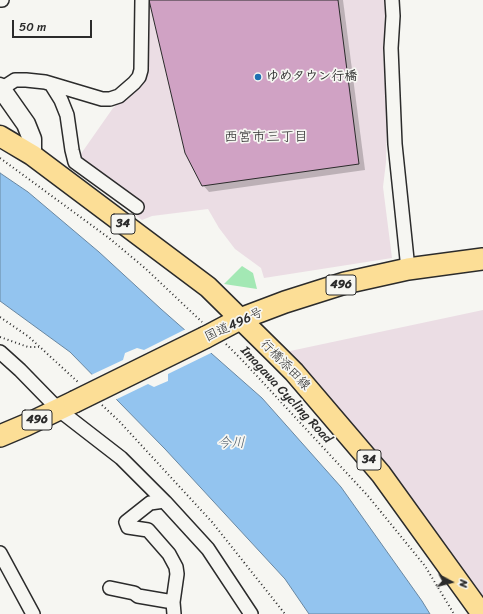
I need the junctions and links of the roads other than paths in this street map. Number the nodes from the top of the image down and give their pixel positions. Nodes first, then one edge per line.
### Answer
1 (142, 0) edge
2 (392, 0) edge
3 (51, 84) junction
4 (1, 88) edge
5 (0, 136) edge
6 (32, 156) junction
7 (137, 207) dead end
8 (483, 259) edge
9 (408, 269) junction
10 (240, 320) junction
11 (0, 352) edge
12 (71, 398) junction
13 (0, 436) edge
14 (164, 501) junction
15 (0, 553) edge
16 (110, 588) dead end
17 (174, 608) edge
18 (33, 614) edge
19 (251, 614) edge
20 (482, 614) edge

1 - 3 street
2 - 9 street
3 - 4 street
3 - 7 street
4 - 6 main road
5 - 6 main road, 行橋添田線 / 34
6 - 10 main road, 行橋添田線 / 34
8 - 9 highway, 国道496号 / 496
9 - 10 highway, 国道496号 / 496
10 - 12 highway, 国道496号 / 496, bridge
10 - 20 main road, 行橋添田線 / 34
11 - 12 street
12 - 13 highway, 国道496号 / 496
12 - 14 street
14 - 17 street
14 - 19 street
15 - 18 street
16 - 17 street

